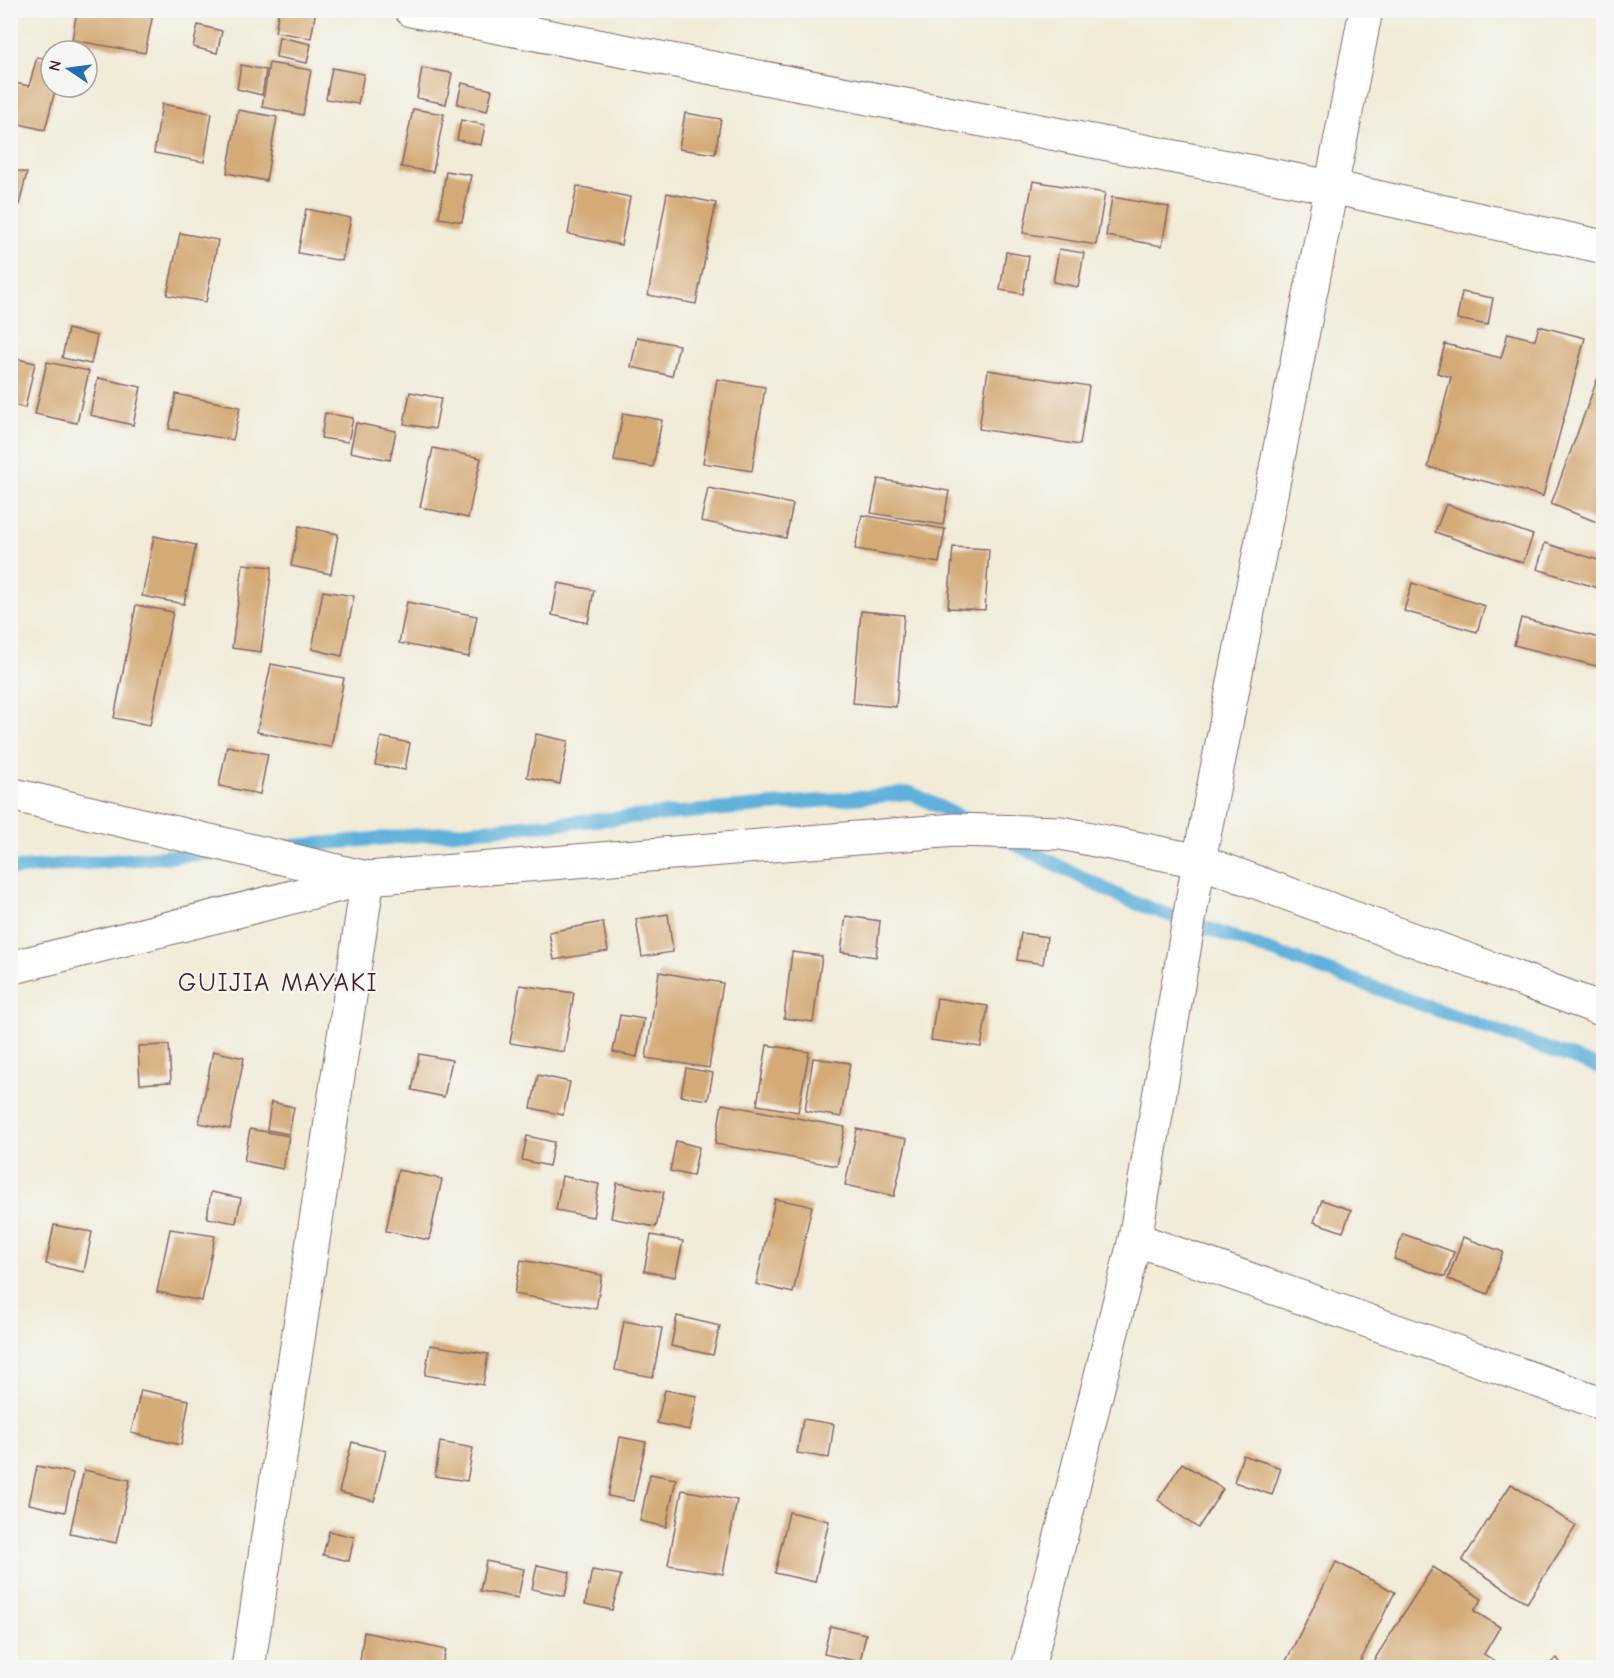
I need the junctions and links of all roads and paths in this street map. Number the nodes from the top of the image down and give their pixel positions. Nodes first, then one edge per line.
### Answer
1 (411, 10) edge
2 (1366, 10) edge
3 (1331, 187) junction
4 (1604, 246) edge
5 (10, 794) edge
6 (1199, 861) junction
7 (368, 878) junction
8 (10, 968) edge
9 (1604, 1010) edge
10 (1135, 1239) junction
11 (1604, 1404) edge
12 (248, 1668) edge
13 (1028, 1668) edge

1 - 3 street
2 - 3 street
3 - 4 street
3 - 6 street
5 - 7 street
6 - 7 street
6 - 9 street
6 - 10 street
7 - 8 street
7 - 12 street
10 - 11 street
10 - 13 street

